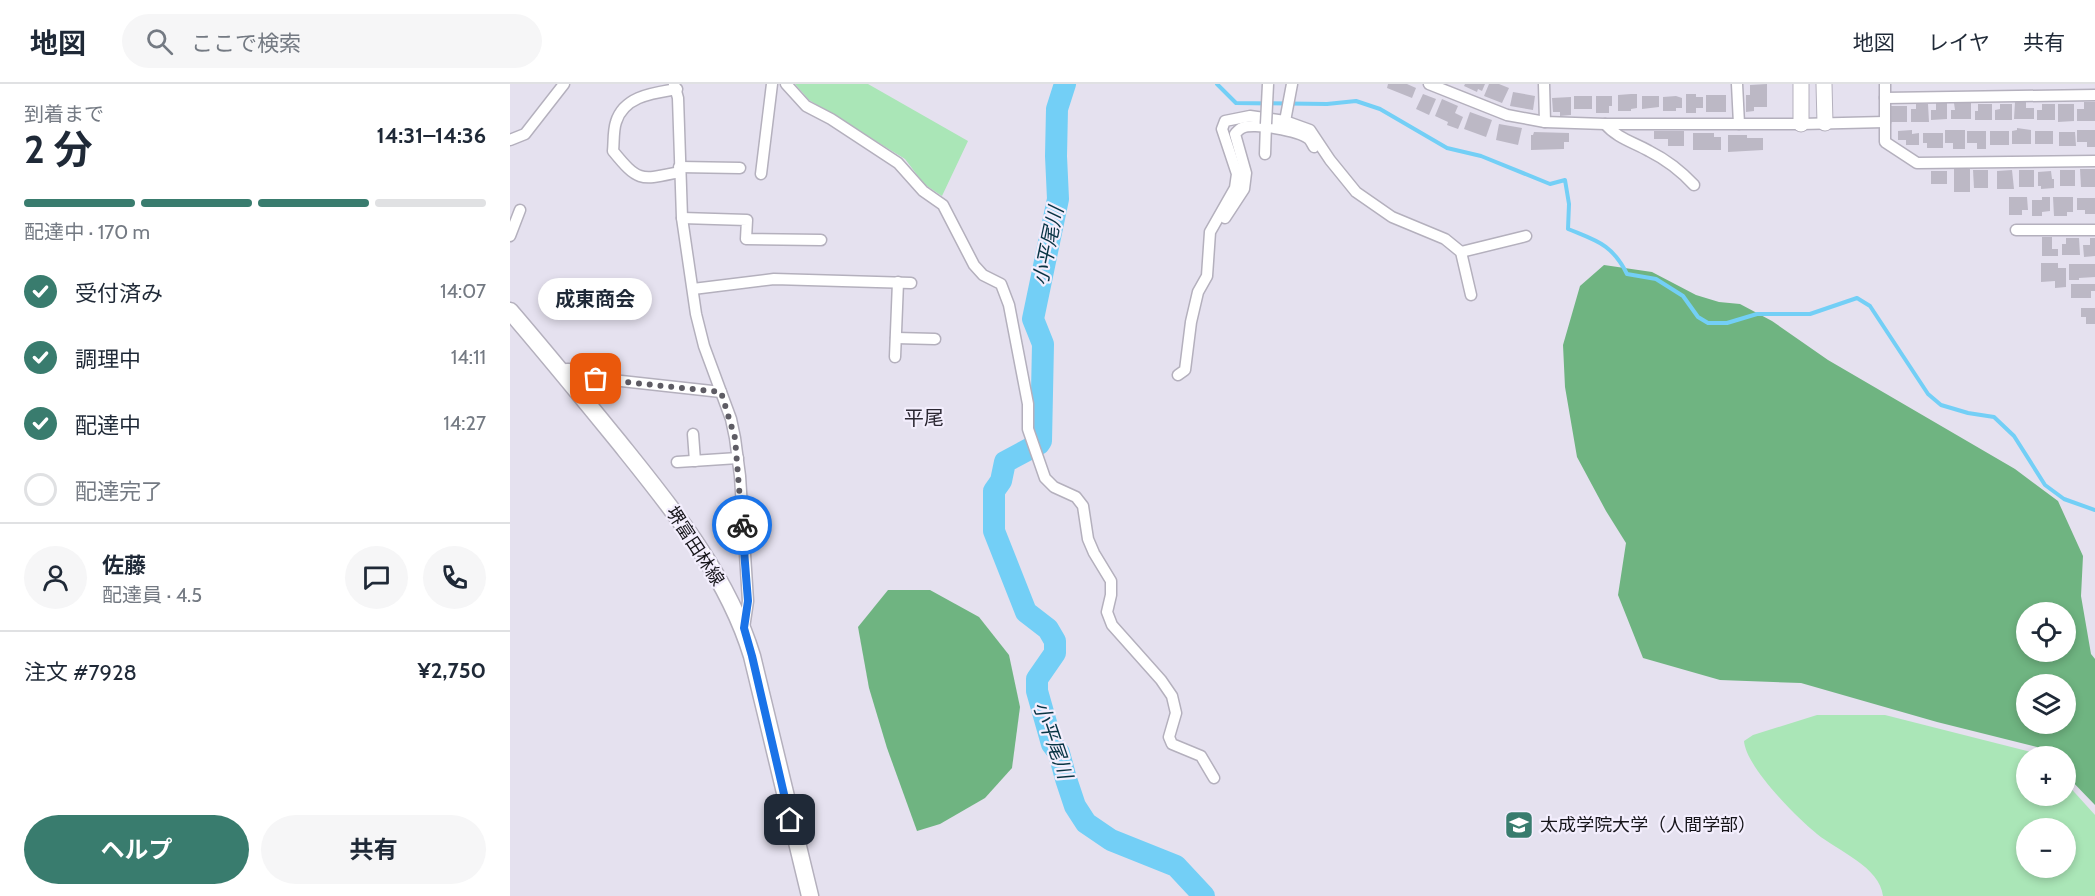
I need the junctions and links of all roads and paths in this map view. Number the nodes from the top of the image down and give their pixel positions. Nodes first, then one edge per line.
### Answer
1 (564, 84) edge
2 (772, 84) edge
3 (786, 84) edge
4 (1268, 84) edge
5 (1429, 84) edge
6 (1544, 84) edge
7 (1737, 84) edge
8 (1801, 84) edge
9 (1824, 84) edge
10 (1885, 84) edge
11 (675, 87) edge
12 (1291, 89) edge
13 (2095, 95) edge
14 (1885, 98) junction
15 (1286, 119) junction
16 (1545, 122) junction
17 (1885, 122) junction
18 (1825, 123) junction
19 (1605, 124) junction
20 (1739, 124) junction
21 (1801, 124) junction
22 (1266, 125) junction
23 (510, 140) edge
24 (1265, 154) dead end
25 (2095, 161) edge
26 (740, 168) dead end
27 (680, 170) junction
28 (761, 174) dead end
29 (1694, 184) dead end
30 (1369, 202) junction
31 (520, 210) dead end
32 (682, 218) junction
33 (2016, 230) dead end
34 (2095, 230) edge
35 (1210, 232) junction
36 (510, 236) edge
37 (1526, 236) dead end
38 (821, 240) dead end
39 (1461, 252) junction
40 (898, 282) junction
41 (911, 283) dead end
42 (693, 289) junction
43 (1471, 295) dead end
44 (510, 311) edge
45 (896, 338) junction
46 (935, 339) dead end
47 (895, 357) dead end
48 (560, 370) junction
49 (1178, 375) dead end
50 (721, 392) junction
51 (693, 434) dead end
52 (738, 458) junction
53 (695, 461) junction
54 (677, 462) dead end
55 (744, 628) junction
56 (1214, 778) dead end
57 (810, 896) edge

1 - 23 street
2 - 28 street
3 - 56 street
4 - 22 street, bridge
5 - 16 street
6 - 16 street
7 - 20 street
8 - 21 street
9 - 18 street
10 - 14 street
11 - 27 street
11 - 27 street
12 - 15 street
13 - 14 street
14 - 17 street
15 - 30 street
15 - 35 street
16 - 19 street
17 - 18 street
17 - 25 street
18 - 21 street
19 - 20 street
19 - 29 street
20 - 21 street
22 - 24 street
22 - 30 street
22 - 35 street
26 - 27 street
27 - 32 street
30 - 39 street
31 - 36 street
32 - 38 street
32 - 42 street
33 - 34 street
35 - 49 street
37 - 39 street
39 - 43 street
40 - 41 street
40 - 42 street
40 - 45 street
42 - 50 street
44 - 48 main road, 堺富田林線
45 - 46 street
45 - 47 street
48 - 50 street
48 - 55 main road, 堺富田林線
50 - 52 street
51 - 53 street
52 - 53 street
52 - 55 street
53 - 54 street
55 - 57 main road, 堺富田林線

